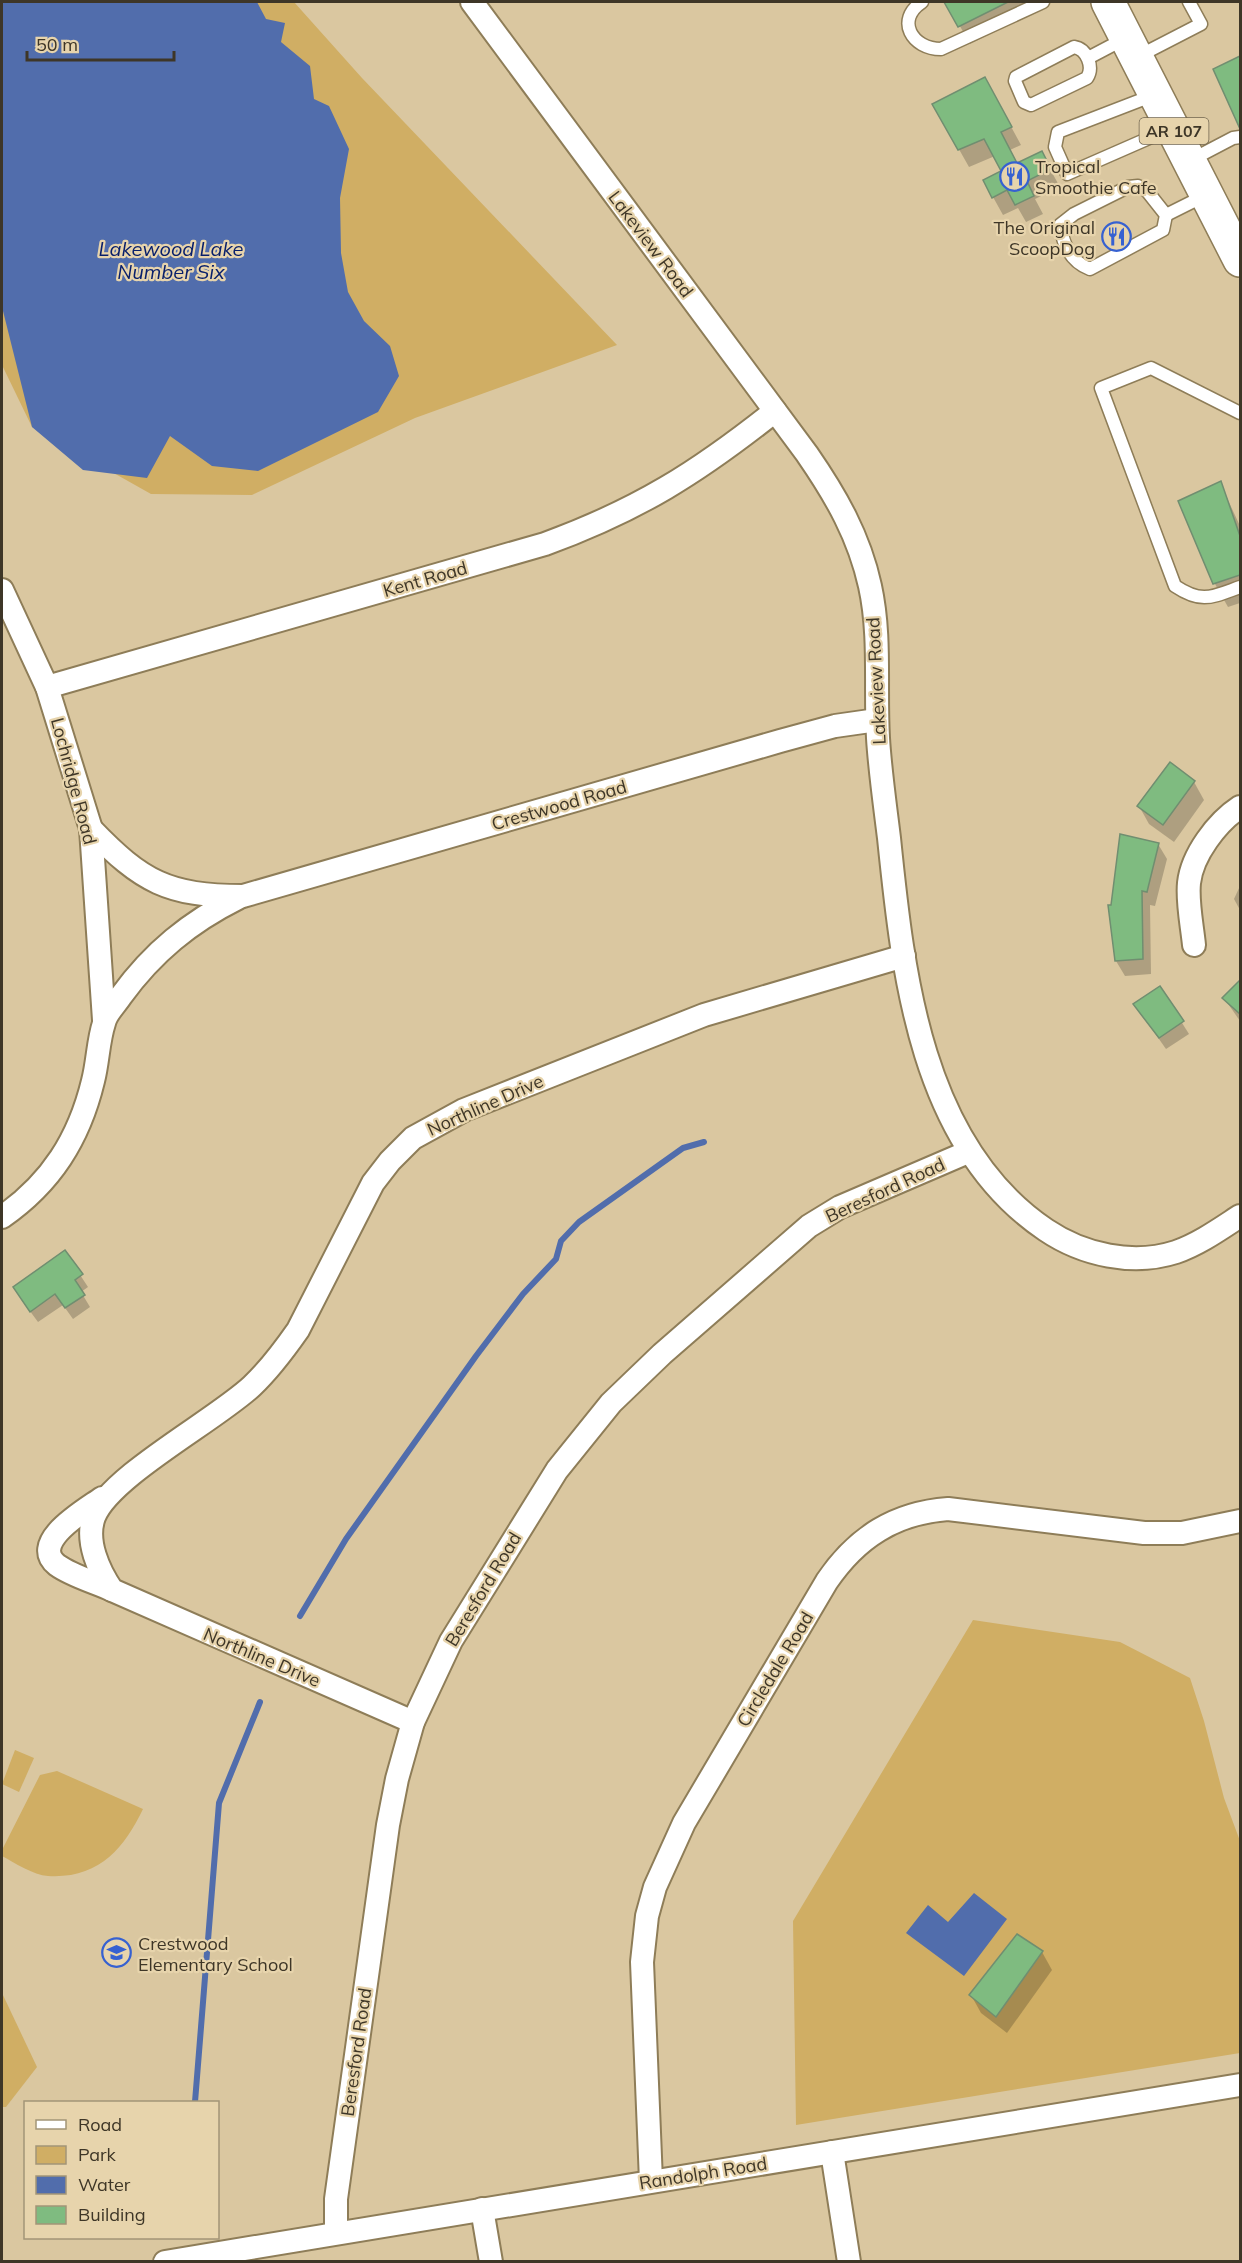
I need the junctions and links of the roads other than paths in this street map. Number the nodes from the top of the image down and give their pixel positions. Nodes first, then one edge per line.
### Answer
1 (472, 2) edge
2 (922, 2) edge
3 (1043, 2) edge
4 (1108, 2) edge
5 (1189, 2) edge
6 (1132, 47) junction
7 (1088, 58) junction
8 (1156, 95) junction
9 (1173, 128) junction
10 (1240, 137) edge
11 (1190, 161) junction
12 (1207, 194) junction
13 (1166, 215) junction
14 (1239, 253) edge
15 (775, 411) junction
16 (1240, 413) edge
17 (1240, 586) edge
18 (2, 590) edge
19 (47, 687) junction
20 (877, 720) junction
21 (1240, 807) edge
22 (91, 829) junction
23 (243, 896) junction
24 (1194, 945) dead end
25 (904, 956) junction
26 (104, 1020) junction
27 (968, 1152) junction
28 (1240, 1216) edge
29 (2, 1217) edge
30 (111, 1492) junction
31 (1240, 1521) edge
32 (112, 1590) junction
33 (413, 1722) junction
34 (1240, 2085) edge
35 (832, 2152) junction
36 (651, 2181) junction
37 (482, 2209) junction
38 (336, 2233) junction
39 (165, 2262) edge
40 (490, 2262) edge
41 (849, 2262) edge

1 - 15 street, Lakeview Road
2 - 3 lane
4 - 6 main road, AR 107
5 - 6 lane
6 - 7 lane
6 - 8 main road, AR 107
7 - 7 lane
8 - 9 main road, AR 107
8 - 9 lane
9 - 11 main road, AR 107
10 - 11 lane
11 - 12 main road, AR 107
12 - 13 lane
12 - 14 main road, AR 107
13 - 13 lane
15 - 19 street, Kent Road
15 - 20 street, Lakeview Road
16 - 17 lane
18 - 19 street, Lochridge Road
19 - 22 street, Lochridge Road
20 - 23 street, Crestwood Road
20 - 25 street, Lakeview Road
21 - 24 street
22 - 23 street, Crestwood Road
22 - 26 street, Lochridge Road
23 - 26 street, Crestwood Road
25 - 27 street, Lakeview Road
25 - 30 street, Northline Drive
26 - 29 street, Crestwood Road
27 - 28 street, Lakeview Road
27 - 33 street, Beresford Road
30 - 32 street, Northline Drive
30 - 32 street, Northline Drive
31 - 36 street, Circledale Road
32 - 33 street, Northline Drive
33 - 38 street, Beresford Road
34 - 35 street, Randolph Road
35 - 36 street, Randolph Road
35 - 41 street
36 - 37 street, Randolph Road
37 - 38 street, Randolph Road
37 - 40 street
38 - 39 street, Randolph Road

